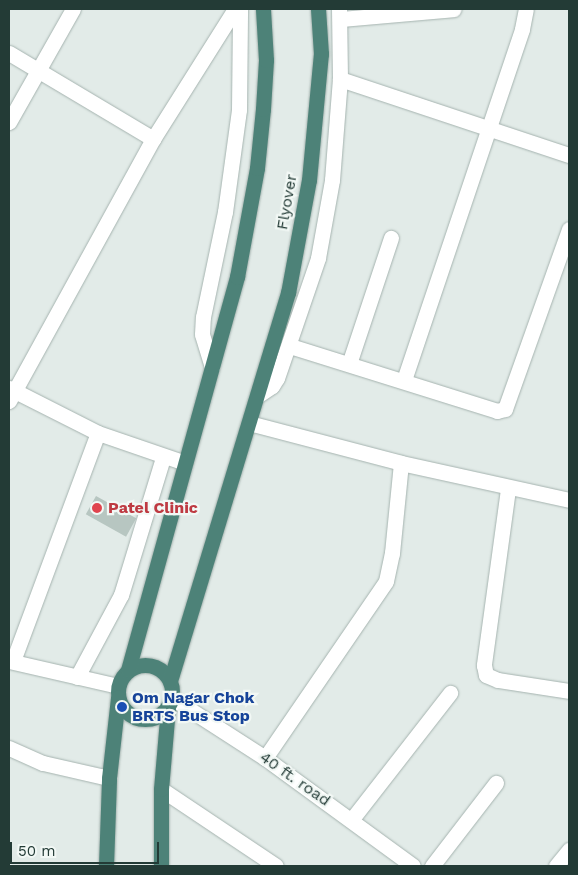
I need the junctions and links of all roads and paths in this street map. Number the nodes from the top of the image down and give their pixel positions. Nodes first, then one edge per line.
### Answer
1 (73, 9) edge
2 (235, 9) edge
3 (240, 9) edge
4 (263, 9) edge
5 (318, 9) edge
6 (454, 9) edge
7 (526, 9) edge
8 (340, 14) edge
9 (9, 53) edge
10 (38, 71) junction
11 (340, 79) junction
12 (9, 122) edge
13 (487, 127) junction
14 (153, 139) junction
15 (569, 155) edge
16 (569, 229) edge
17 (391, 238) dead end
18 (290, 346) junction
19 (349, 364) junction
20 (212, 367) junction
21 (404, 380) junction
22 (11, 394) edge
23 (258, 396) junction
24 (249, 423) junction
25 (98, 433) junction
26 (163, 458) junction
27 (185, 463) junction
28 (401, 463) junction
29 (508, 489) junction
30 (569, 500) edge
31 (11, 661) edge
32 (128, 670) junction
33 (76, 676) junction
34 (170, 681) junction
35 (569, 691) edge
36 (118, 692) junction
37 (450, 693) dead end
38 (170, 703) junction
39 (9, 748) edge
40 (265, 758) junction
41 (109, 778) junction
42 (496, 783) dead end
43 (161, 790) junction
44 (352, 820) junction
45 (569, 850) edge
46 (106, 866) edge
47 (162, 866) edge
48 (276, 866) edge
49 (413, 866) edge
50 (432, 866) edge
51 (556, 866) edge

1 - 10 street
2 - 14 street
3 - 20 street
4 - 20 highway
5 - 23 highway, Flyover
6 - 8 street
7 - 13 street
8 - 11 street
9 - 10 street
10 - 12 street
10 - 14 street
11 - 13 street
11 - 18 street
13 - 15 street
13 - 21 street
14 - 22 street
16 - 21 street
17 - 19 street
18 - 19 street
18 - 23 street
19 - 21 street
20 - 27 highway
22 - 25 street
23 - 24 highway, Flyover
24 - 28 street
24 - 34 highway, Flyover
25 - 26 street
25 - 31 street
26 - 27 street
26 - 33 street
27 - 32 highway
28 - 29 street
28 - 40 street
29 - 30 street
29 - 35 street
31 - 33 street
32 - 34 highway
32 - 36 highway
33 - 36 street
34 - 38 highway
36 - 38 highway
36 - 41 highway
37 - 44 street
38 - 40 street, 40 ft. road
38 - 43 highway
39 - 41 street
40 - 44 street, 40 ft. road
41 - 46 highway
42 - 50 street
43 - 47 highway
43 - 48 street
44 - 49 street, 40 ft. road
45 - 51 street

